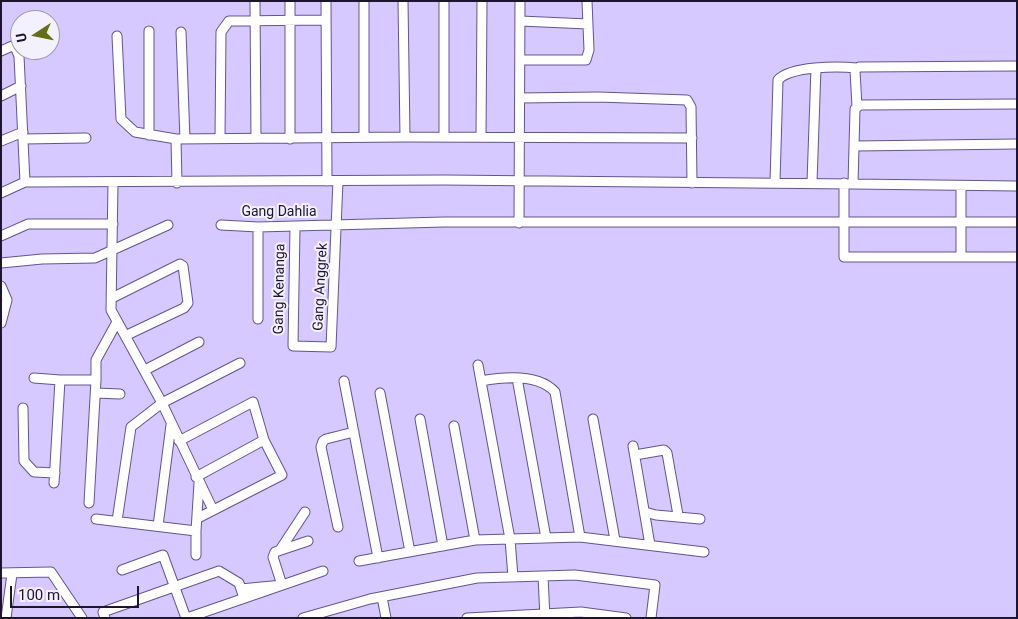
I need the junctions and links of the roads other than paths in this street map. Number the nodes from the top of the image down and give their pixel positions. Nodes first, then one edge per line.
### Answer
1 (255, 1) edge
2 (290, 1) edge
3 (326, 1) edge
4 (364, 1) edge
5 (403, 1) edge
6 (444, 1) edge
7 (482, 1) edge
8 (520, 1) edge
9 (587, 1) edge
10 (326, 20) junction
11 (255, 21) junction
12 (290, 21) junction
13 (520, 21) junction
14 (588, 24) junction
15 (148, 31) dead end
16 (181, 32) dead end
17 (117, 36) dead end
18 (1, 51) edge
19 (520, 60) junction
20 (1017, 66) edge
21 (816, 68) junction
22 (856, 68) junction
23 (20, 86) junction
24 (1, 96) edge
25 (520, 98) junction
26 (1017, 104) edge
27 (857, 106) junction
28 (23, 135) junction
29 (149, 135) junction
30 (404, 136) junction
31 (328, 137) junction
32 (364, 137) junction
33 (444, 137) junction
34 (481, 137) junction
35 (86, 138) dead end
36 (220, 138) junction
37 (256, 138) junction
38 (519, 138) junction
39 (692, 138) junction
40 (181, 139) junction
41 (290, 139) junction
42 (1, 141) edge
43 (1017, 144) edge
44 (854, 146) junction
45 (327, 180) junction
46 (338, 181) junction
47 (519, 181) junction
48 (25, 182) junction
49 (775, 182) junction
50 (812, 182) junction
51 (113, 183) junction
52 (177, 183) junction
53 (692, 183) junction
54 (848, 184) junction
55 (961, 186) junction
56 (1017, 186) edge
57 (1, 193) edge
58 (844, 222) junction
59 (961, 222) junction
60 (1017, 222) edge
61 (519, 223) junction
62 (113, 224) junction
63 (221, 224) dead end
64 (337, 224) junction
65 (168, 225) dead end
66 (258, 227) junction
67 (295, 227) junction
68 (1, 236) edge
69 (113, 252) junction
70 (961, 257) junction
71 (1017, 257) edge
72 (1, 263) edge
73 (1, 286) edge
74 (112, 298) junction
75 (258, 319) dead end
76 (117, 322) junction
77 (1, 323) edge
78 (127, 335) junction
79 (199, 342) dead end
80 (328, 348) joint
81 (240, 363) dead end
82 (478, 366) dead end
83 (145, 370) junction
84 (34, 378) dead end
85 (517, 378) junction
86 (60, 380) junction
87 (96, 380) junction
88 (344, 381) dead end
89 (481, 381) junction
90 (96, 393) junction
91 (380, 393) dead end
92 (120, 394) dead end
93 (162, 403) junction
94 (23, 408) dead end
95 (420, 419) dead end
96 (593, 419) dead end
97 (171, 424) junction
98 (454, 426) dead end
99 (354, 432) junction
100 (264, 440) junction
101 (179, 441) junction
102 (633, 446) dead end
103 (634, 456) junction
104 (197, 480) junction
105 (88, 502) dead end
106 (213, 510) junction
107 (305, 512) dead end
108 (645, 512) junction
109 (656, 515) junction
110 (678, 516) junction
111 (198, 518) junction
112 (96, 519) dead end
113 (700, 519) dead end
114 (117, 522) junction
115 (158, 526) junction
116 (338, 527) dead end
117 (196, 531) junction
118 (580, 537) junction
119 (546, 538) junction
120 (510, 539) junction
121 (475, 540) junction
122 (615, 540) junction
123 (308, 541) dead end
124 (650, 542) junction
125 (443, 546) junction
126 (280, 550) junction
127 (410, 552) junction
128 (704, 552) dead end
129 (196, 555) dead end
130 (378, 558) junction
131 (359, 561) dead end
132 (122, 570) dead end
133 (324, 571) dead end
134 (1, 573) edge
135 (12, 574) junction
136 (543, 576) junction
137 (513, 577) junction
138 (282, 585) junction
139 (174, 587) junction
140 (242, 594) junction
141 (382, 597) junction
142 (5, 599) edge
143 (545, 615) edge
144 (581, 615) edge
145 (510, 616) edge
146 (474, 617) edge
147 (6, 618) edge
148 (82, 618) edge
149 (105, 618) edge
150 (186, 618) edge
151 (303, 618) edge
152 (386, 618) edge
153 (626, 618) edge
154 (651, 618) edge

1 - 11 street
2 - 12 street
3 - 10 street
4 - 32 street
5 - 30 street
6 - 33 street
7 - 34 street
8 - 13 street
9 - 14 street
10 - 12 street
10 - 31 street
11 - 12 street
11 - 36 street
11 - 37 street
12 - 41 street
13 - 14 street
13 - 19 street
14 - 19 street
15 - 29 street
16 - 40 street
17 - 29 street
18 - 23 street
19 - 25 street
20 - 22 street
21 - 22 street
21 - 49 street
21 - 50 street
22 - 27 street
23 - 24 street
23 - 28 street
25 - 38 street
25 - 39 street
26 - 27 street
27 - 44 street
28 - 35 street
28 - 42 street
28 - 48 street
29 - 40 street
30 - 32 street
30 - 33 street
31 - 32 street
31 - 41 street
31 - 45 street
33 - 34 street
34 - 38 street
36 - 37 street
36 - 40 street
37 - 41 street
38 - 39 street
38 - 47 street
39 - 53 street
40 - 52 street
43 - 44 street
44 - 54 street
45 - 46 street
45 - 52 street
46 - 47 street
46 - 64 street
47 - 53 street
47 - 61 street
48 - 51 street
48 - 57 street
49 - 50 street
49 - 53 street
50 - 54 street
51 - 52 street
51 - 62 street
54 - 55 street
54 - 58 street
55 - 56 street
55 - 59 street
58 - 59 street, Gang Dahlia
58 - 61 street, Gang Dahlia
58 - 70 street
59 - 60 street, Gang Dahlia
59 - 70 street
61 - 64 street, Gang Dahlia
62 - 68 street
62 - 69 street
63 - 66 street, Gang Dahlia
64 - 67 street, Gang Dahlia
64 - 80 street, Gang Anggrek
65 - 69 street
66 - 67 street, Gang Dahlia
66 - 75 street
67 - 80 street, Gang Kenanga
69 - 72 street
69 - 74 street
70 - 71 street
73 - 77 street
74 - 76 street
74 - 78 street
76 - 78 street
76 - 87 street
78 - 83 street
79 - 83 street
81 - 93 street
82 - 89 street
83 - 93 street
84 - 86 street
85 - 89 street
85 - 118 street
85 - 119 street
86 - 87 street
86 - 94 street
87 - 90 street
88 - 99 street
89 - 120 street
90 - 92 street
90 - 105 street
91 - 127 street
93 - 97 street
93 - 114 street
95 - 125 street
96 - 122 street
97 - 101 street
97 - 115 street
98 - 121 street
99 - 116 street
99 - 130 street
100 - 101 street
100 - 104 street
100 - 106 street
101 - 104 street
102 - 103 street
103 - 108 street
103 - 110 street
104 - 106 street
104 - 111 street
106 - 111 street
107 - 126 street
108 - 109 street
108 - 124 street
109 - 110 street
109 - 124 street
110 - 113 street
111 - 117 street
112 - 114 street
114 - 115 street
115 - 117 street
117 - 129 street
118 - 119 street
118 - 122 street
119 - 120 street
120 - 121 street
120 - 137 street
121 - 125 street
122 - 124 street
123 - 126 street
124 - 128 street
125 - 127 street
126 - 138 street
127 - 130 street
130 - 131 street
132 - 139 street
133 - 138 street
134 - 135 street
135 - 142 street
135 - 148 street
136 - 137 street
136 - 143 street
136 - 154 street
137 - 141 street
138 - 140 street
139 - 140 street
139 - 149 street
139 - 150 street
140 - 150 street
141 - 151 street
141 - 152 street
142 - 147 street
143 - 144 street
143 - 145 street
144 - 153 street
145 - 146 street

